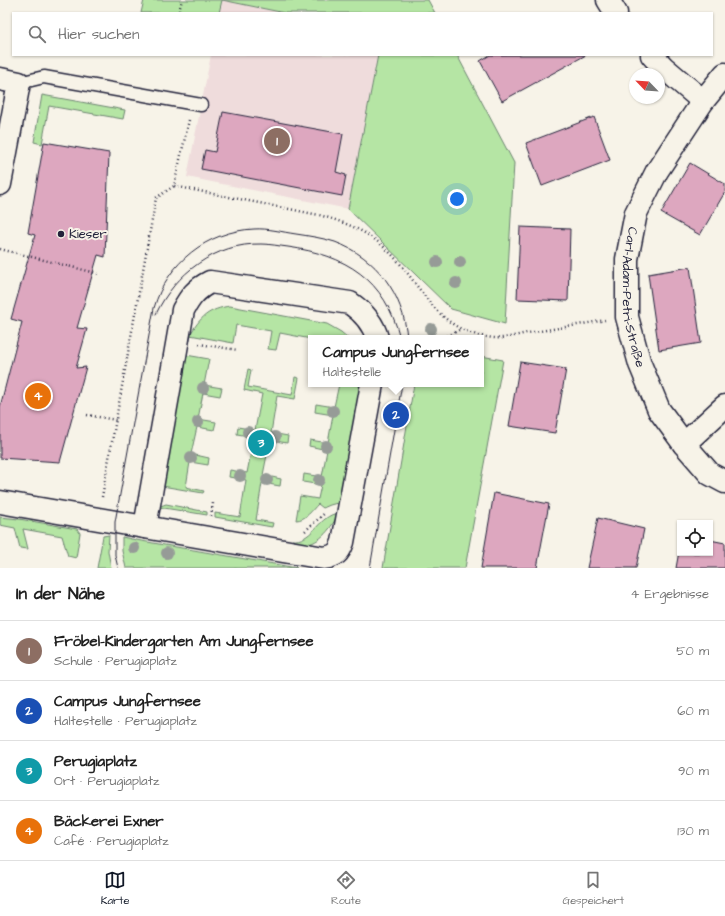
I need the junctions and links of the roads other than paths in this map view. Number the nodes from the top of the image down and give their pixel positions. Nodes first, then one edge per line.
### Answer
1 (608, 0) edge
2 (615, 12) edge
3 (653, 56) edge
4 (725, 74) edge
5 (9, 81) edge
6 (703, 101) junction
7 (197, 105) road end
8 (0, 184) edge
9 (376, 335) edge
10 (371, 387) edge
11 (725, 406) edge
12 (684, 444) junction
13 (725, 482) edge
14 (0, 502) edge
15 (145, 527) junction

1 - 2 street
3 - 6 street
4 - 6 street, Carl-Adam-Petri-Straße
5 - 7 lane
5 - 8 street
6 - 12 street, Carl-Adam-Petri-Straße
9 - 15 street
10 - 15 street
11 - 12 street
12 - 13 street, Carl-Adam-Petri-Straße
14 - 15 street

